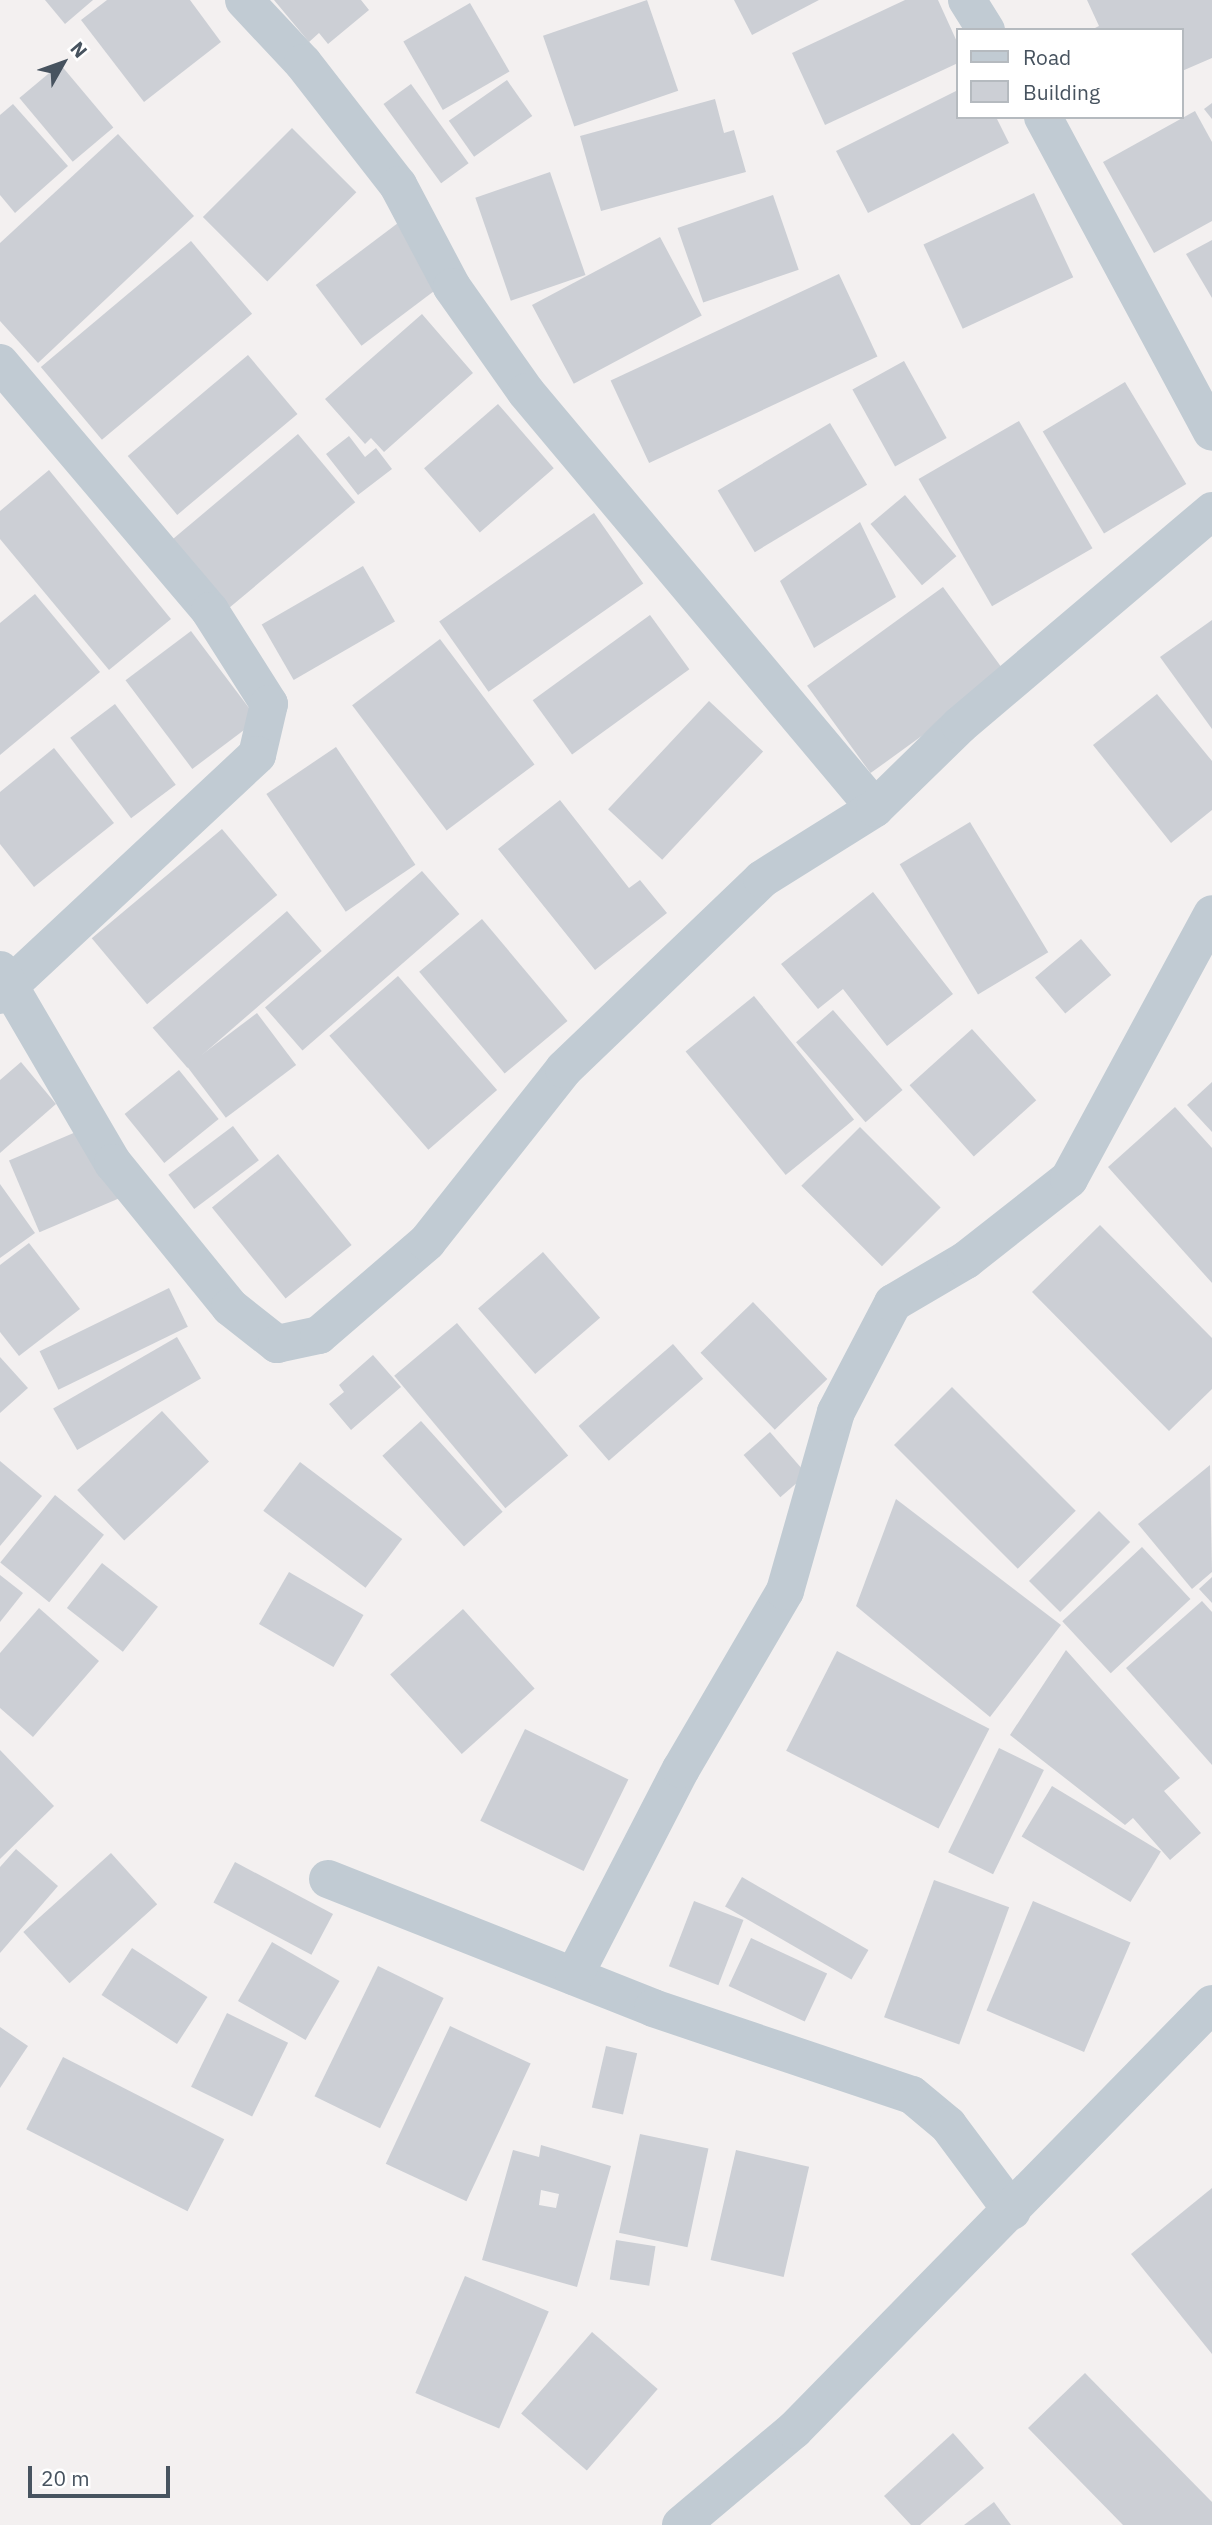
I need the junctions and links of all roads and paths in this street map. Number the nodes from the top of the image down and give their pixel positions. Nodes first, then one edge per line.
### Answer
1 (244, 0) edge
2 (967, 0) edge
3 (985, 28) edge
4 (1044, 119) edge
5 (0, 363) edge
6 (1212, 432) edge
7 (1212, 511) edge
8 (875, 808) junction
9 (1212, 914) edge
10 (3, 984) edge
11 (328, 1879) dead end
12 (573, 1976) junction
13 (1212, 2004) edge
14 (1012, 2211) junction
15 (681, 2525) edge

1 - 8 street
2 - 3 street
4 - 6 street
5 - 10 street
7 - 8 street
8 - 10 street
9 - 12 street
11 - 12 street
12 - 14 street
13 - 14 street
14 - 15 street

